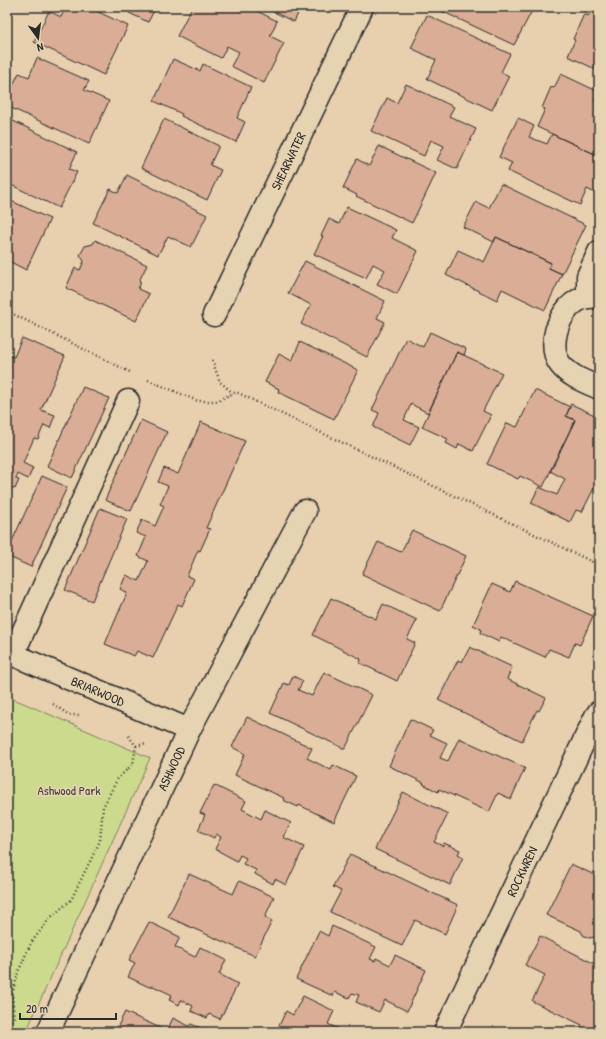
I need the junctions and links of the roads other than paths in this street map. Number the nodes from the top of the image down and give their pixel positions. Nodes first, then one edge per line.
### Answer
1 (362, 7) edge
2 (599, 252) edge
3 (593, 298) edge
4 (214, 315) dead end
5 (599, 388) edge
6 (128, 400) dead end
7 (305, 511) dead end
8 (10, 653) edge
9 (599, 712) edge
10 (189, 730) junction
11 (450, 1030) edge
12 (48, 1032) edge

1 - 4 street, SHEARWATER
2 - 3 street
3 - 5 street
6 - 8 street
7 - 10 street, ASHWOOD
8 - 10 street, BRIARWOOD
9 - 11 street, ROCKWREN
10 - 12 street, ASHWOOD

